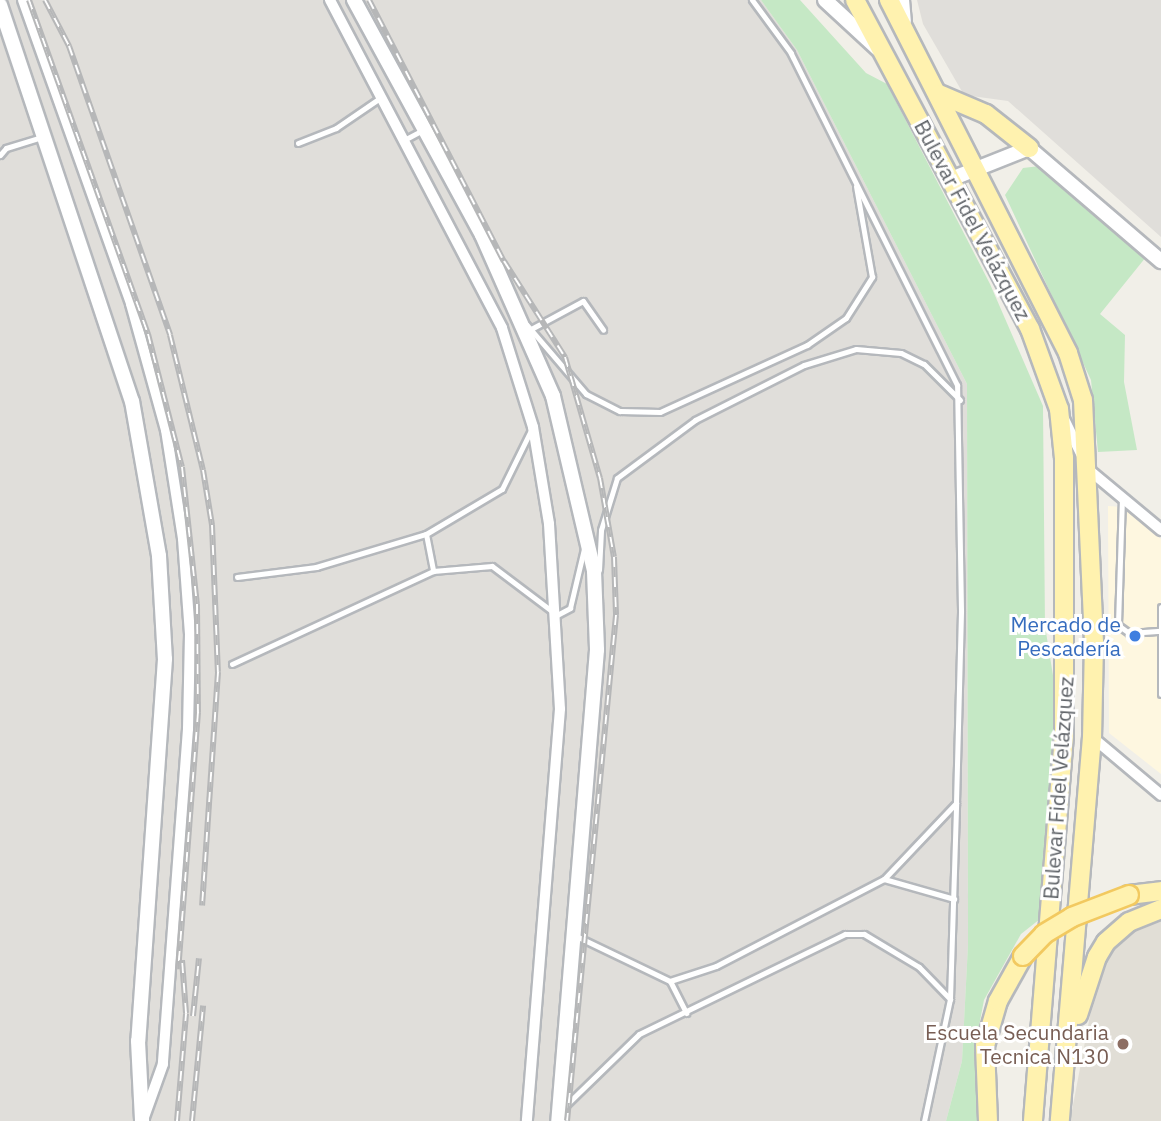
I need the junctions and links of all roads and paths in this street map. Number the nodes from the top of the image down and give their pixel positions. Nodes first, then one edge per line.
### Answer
1 (23, 0) edge
2 (330, 0) edge
3 (355, 0) edge
4 (752, 0) edge
5 (825, 0) edge
6 (855, 0) edge
7 (889, 0) edge
8 (904, 0) edge
9 (0, 5) edge
10 (917, 53) junction
11 (884, 54) junction
12 (939, 94) junction
13 (381, 97) junction
14 (428, 127) junction
15 (45, 135) junction
16 (404, 140) junction
17 (298, 143) dead end
18 (1030, 148) junction
19 (0, 155) edge
20 (976, 168) junction
21 (855, 179) junction
22 (951, 179) junction
23 (1161, 261) edge
24 (515, 310) junction
25 (531, 330) junction
26 (603, 330) dead end
27 (960, 400) junction
28 (1059, 409) junction
29 (533, 427) junction
30 (1089, 470) junction
31 (1122, 498) junction
32 (1161, 530) edge
33 (426, 534) junction
34 (586, 536) junction
35 (433, 571) junction
36 (237, 577) dead end
37 (1161, 607) edge
38 (556, 615) junction
39 (597, 618) junction
40 (1160, 631) edge
41 (1066, 643) junction
42 (1094, 643) junction
43 (232, 664) dead end
44 (1161, 694) edge
45 (1092, 737) junction
46 (1161, 795) edge
47 (956, 803) junction
48 (884, 879) junction
49 (1161, 891) edge
50 (954, 899) junction
51 (1161, 909) edge
52 (574, 935) junction
53 (670, 981) junction
54 (950, 999) junction
55 (686, 1013) junction
56 (1065, 1083) junction
57 (560, 1115) edge
58 (143, 1121) edge
59 (527, 1121) edge
60 (924, 1121) edge
61 (988, 1121) edge
62 (1033, 1121) edge
63 (1060, 1121) edge

1 - 58 street
2 - 13 street
3 - 14 street
4 - 21 lane
5 - 11 street
6 - 11 main road, Bulevar Fidel Velázquez
7 - 10 main road, Bulevar Fidel Velázquez
8 - 10 street
9 - 15 street
10 - 12 main road, Bulevar Fidel Velázquez
11 - 22 main road, Bulevar Fidel Velázquez
12 - 18 main road
12 - 20 main road, Bulevar Fidel Velázquez
13 - 16 street
13 - 17 lane
14 - 16 lane
14 - 24 street
15 - 19 lane
15 - 58 street
16 - 29 street
18 - 20 street
18 - 23 street
20 - 22 street
20 - 30 main road, Bulevar Fidel Velázquez
21 - 25 lane
21 - 27 lane
22 - 28 main road, Bulevar Fidel Velázquez
24 - 25 lane
24 - 34 street
25 - 26 lane
27 - 39 lane
27 - 47 lane
28 - 30 street
28 - 41 main road, Bulevar Fidel Velázquez
29 - 33 lane
29 - 38 street
30 - 31 street
30 - 42 main road, Bulevar Fidel Velázquez
31 - 32 street
31 - 40 lane
33 - 35 lane
33 - 36 lane
34 - 38 lane
34 - 39 street
35 - 38 lane
35 - 43 lane
37 - 40 lane
38 - 59 street
39 - 52 street
40 - 44 lane
41 - 42 main road
41 - 62 main road, Bulevar Fidel Velázquez
42 - 45 main road, Bulevar Fidel Velázquez
45 - 46 street
45 - 56 main road, Bulevar Fidel Velázquez
47 - 48 lane
47 - 50 lane
48 - 50 lane
48 - 53 lane
49 - 61 main road, bridge
50 - 54 lane
51 - 56 main road
52 - 53 lane
52 - 57 street
53 - 55 lane
54 - 55 lane
54 - 60 lane
55 - 57 lane
56 - 63 main road, Bulevar Fidel Velázquez

